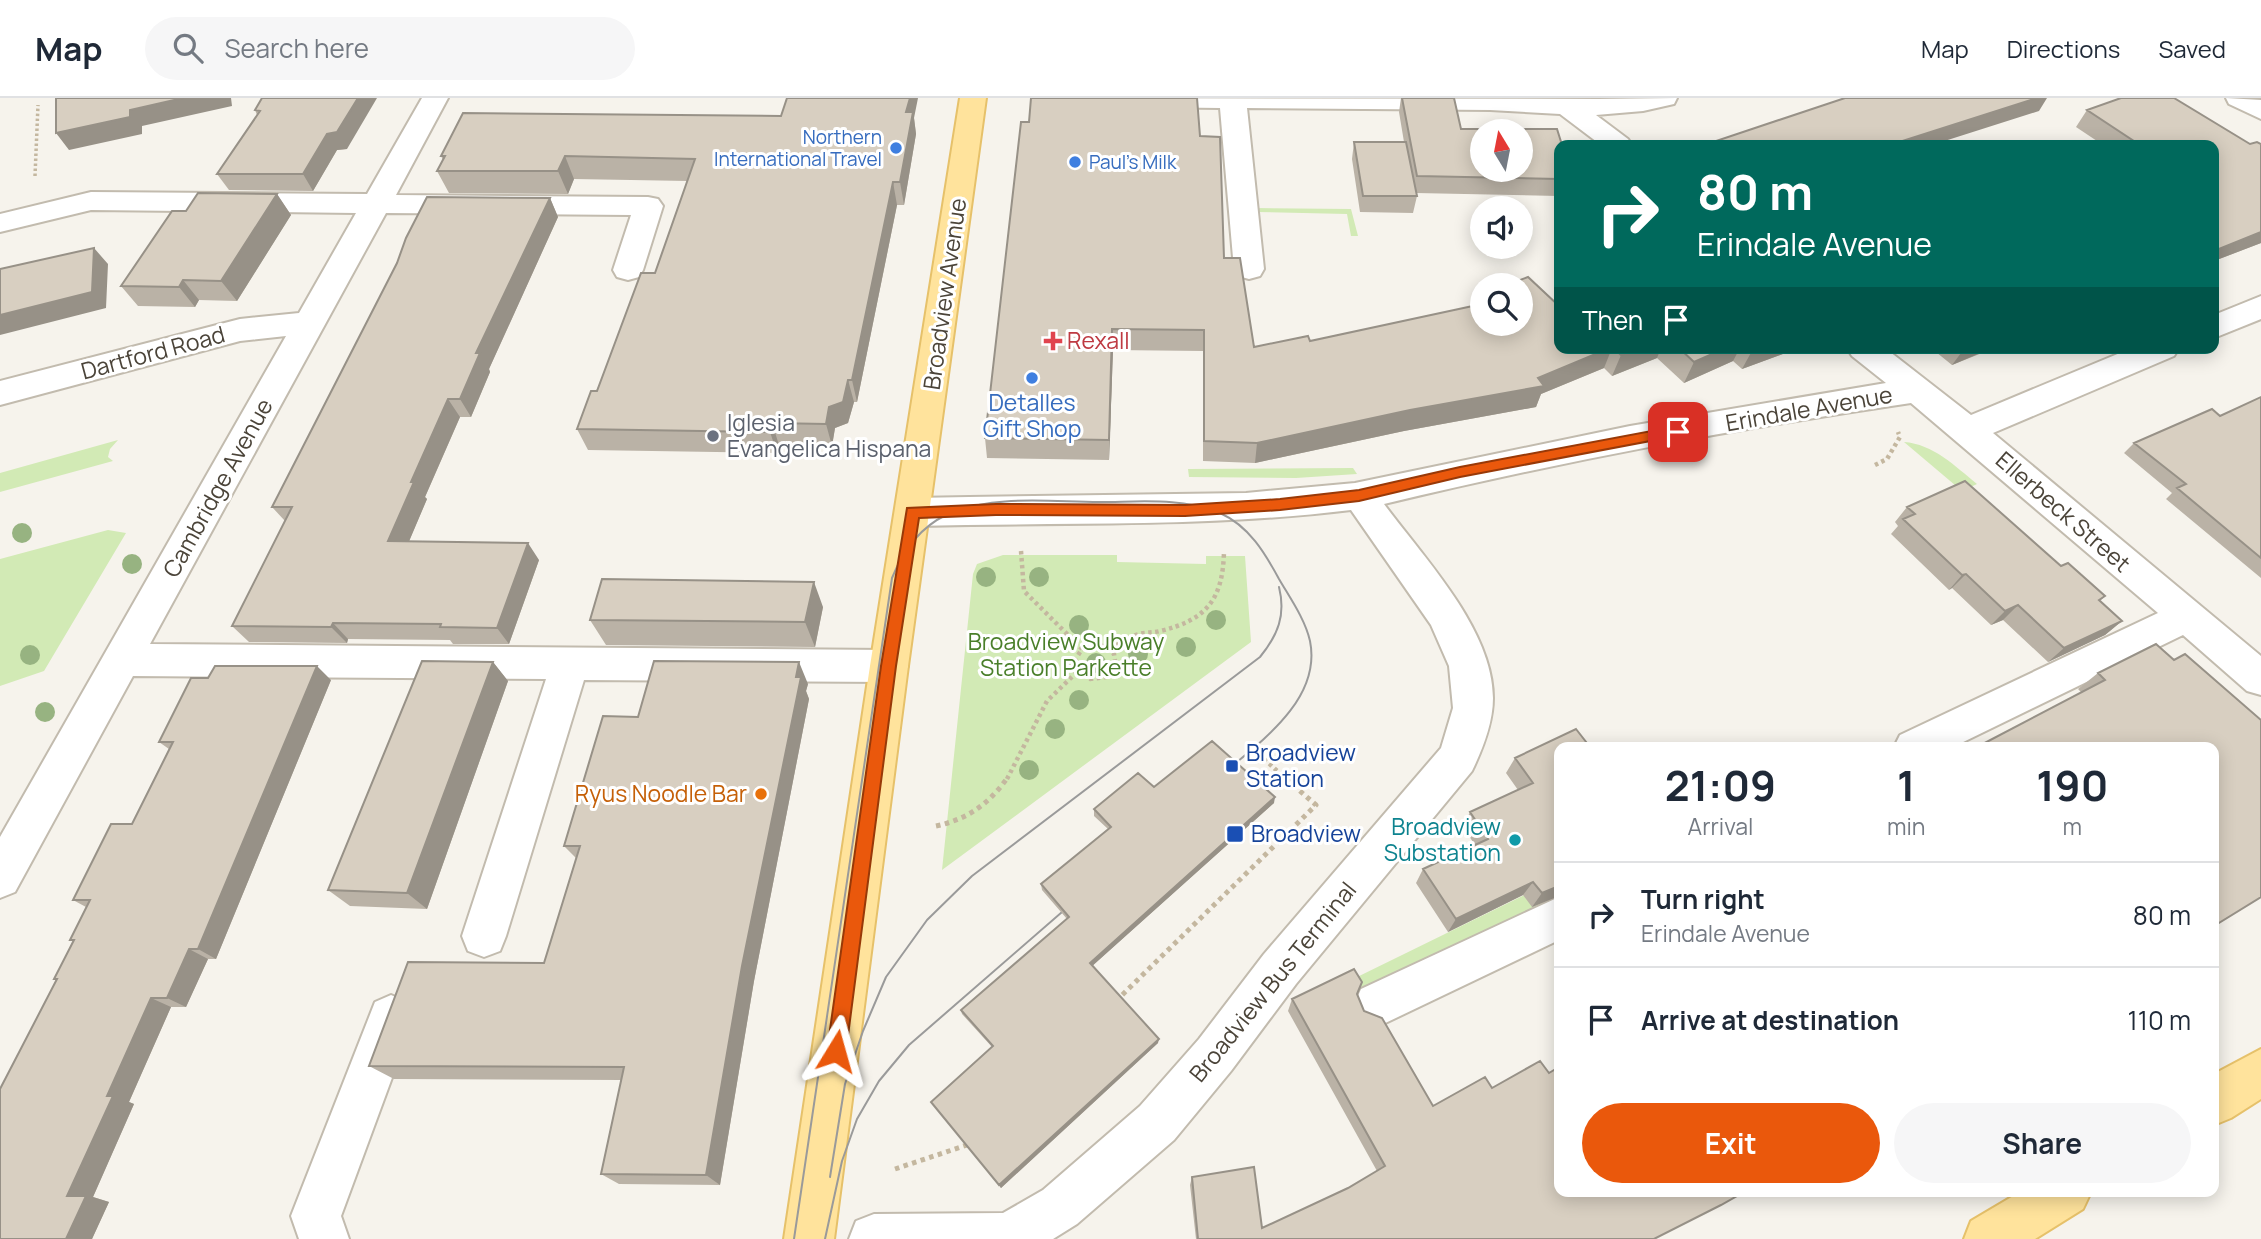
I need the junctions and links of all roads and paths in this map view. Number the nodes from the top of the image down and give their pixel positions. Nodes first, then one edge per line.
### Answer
1 (435, 98) edge
2 (973, 98) edge
3 (1061, 98) edge
4 (1664, 98) edge
5 (2239, 98) edge
6 (1233, 100) junction
7 (1561, 102) edge
8 (38, 105) dead end
9 (2261, 111) edge
10 (1611, 140) edge
11 (24, 178) dead end
12 (378, 204) junction
13 (0, 223) edge
14 (1250, 269) dead end
15 (628, 270) dead end
16 (2261, 307) edge
17 (307, 323) junction
18 (2219, 325) edge
19 (1870, 354) edge
20 (2149, 354) edge
21 (1915, 391) junction
22 (0, 393) edge
23 (1898, 428) dead end
24 (1967, 430) junction
25 (1875, 465) dead end
26 (1359, 495) junction
27 (912, 512) junction
28 (1021, 550) dead end
29 (1224, 551) dead end
30 (2186, 617) junction
31 (1082, 649) junction
32 (1110, 649) junction
33 (124, 660) junction
34 (569, 664) junction
35 (888, 666) junction
36 (1078, 671) junction
37 (2261, 679) edge
38 (1924, 742) edge
39 (1264, 759) dead end
40 (936, 826) dead end
41 (0, 878) edge
42 (1554, 920) edge
43 (484, 936) dead end
44 (406, 978) edge
45 (1377, 1005) dead end
46 (1110, 1007) edge
47 (2261, 1072) edge
48 (2219, 1098) edge
49 (977, 1137) edge
50 (895, 1169) dead end
51 (2058, 1197) edge
52 (324, 1239) edge
53 (809, 1239) edge
54 (874, 1239) edge
55 (1989, 1239) edge

1 - 12 street, Cambridge Avenue
2 - 27 main road, Broadview Avenue
3 - 6 street
4 - 7 street
5 - 9 street
6 - 7 street
6 - 14 street
7 - 10 street
8 - 11 path
12 - 13 street
12 - 15 street
12 - 17 street, Cambridge Avenue
16 - 18 street
17 - 22 street, Dartford Road
17 - 33 street, Cambridge Avenue
19 - 21 street, Ellerbeck Street
20 - 24 street
21 - 24 street, Ellerbeck Street
21 - 26 street, Erindale Avenue
23 - 25 path
24 - 30 street, Ellerbeck Street
26 - 27 street, Erindale Avenue
26 - 54 street, Broadview Bus Terminal
27 - 35 main road, Broadview Avenue
28 - 31 path
29 - 32 path
30 - 37 street, Ellerbeck Street
30 - 38 street
31 - 32 path
31 - 36 path
32 - 36 path
33 - 34 street
33 - 41 street, Cambridge Avenue
34 - 35 street
34 - 43 street
35 - 53 main road, Broadview Avenue
36 - 40 path
39 - 46 path
42 - 45 street
44 - 52 street
47 - 48 main road
49 - 50 path
51 - 55 main road

